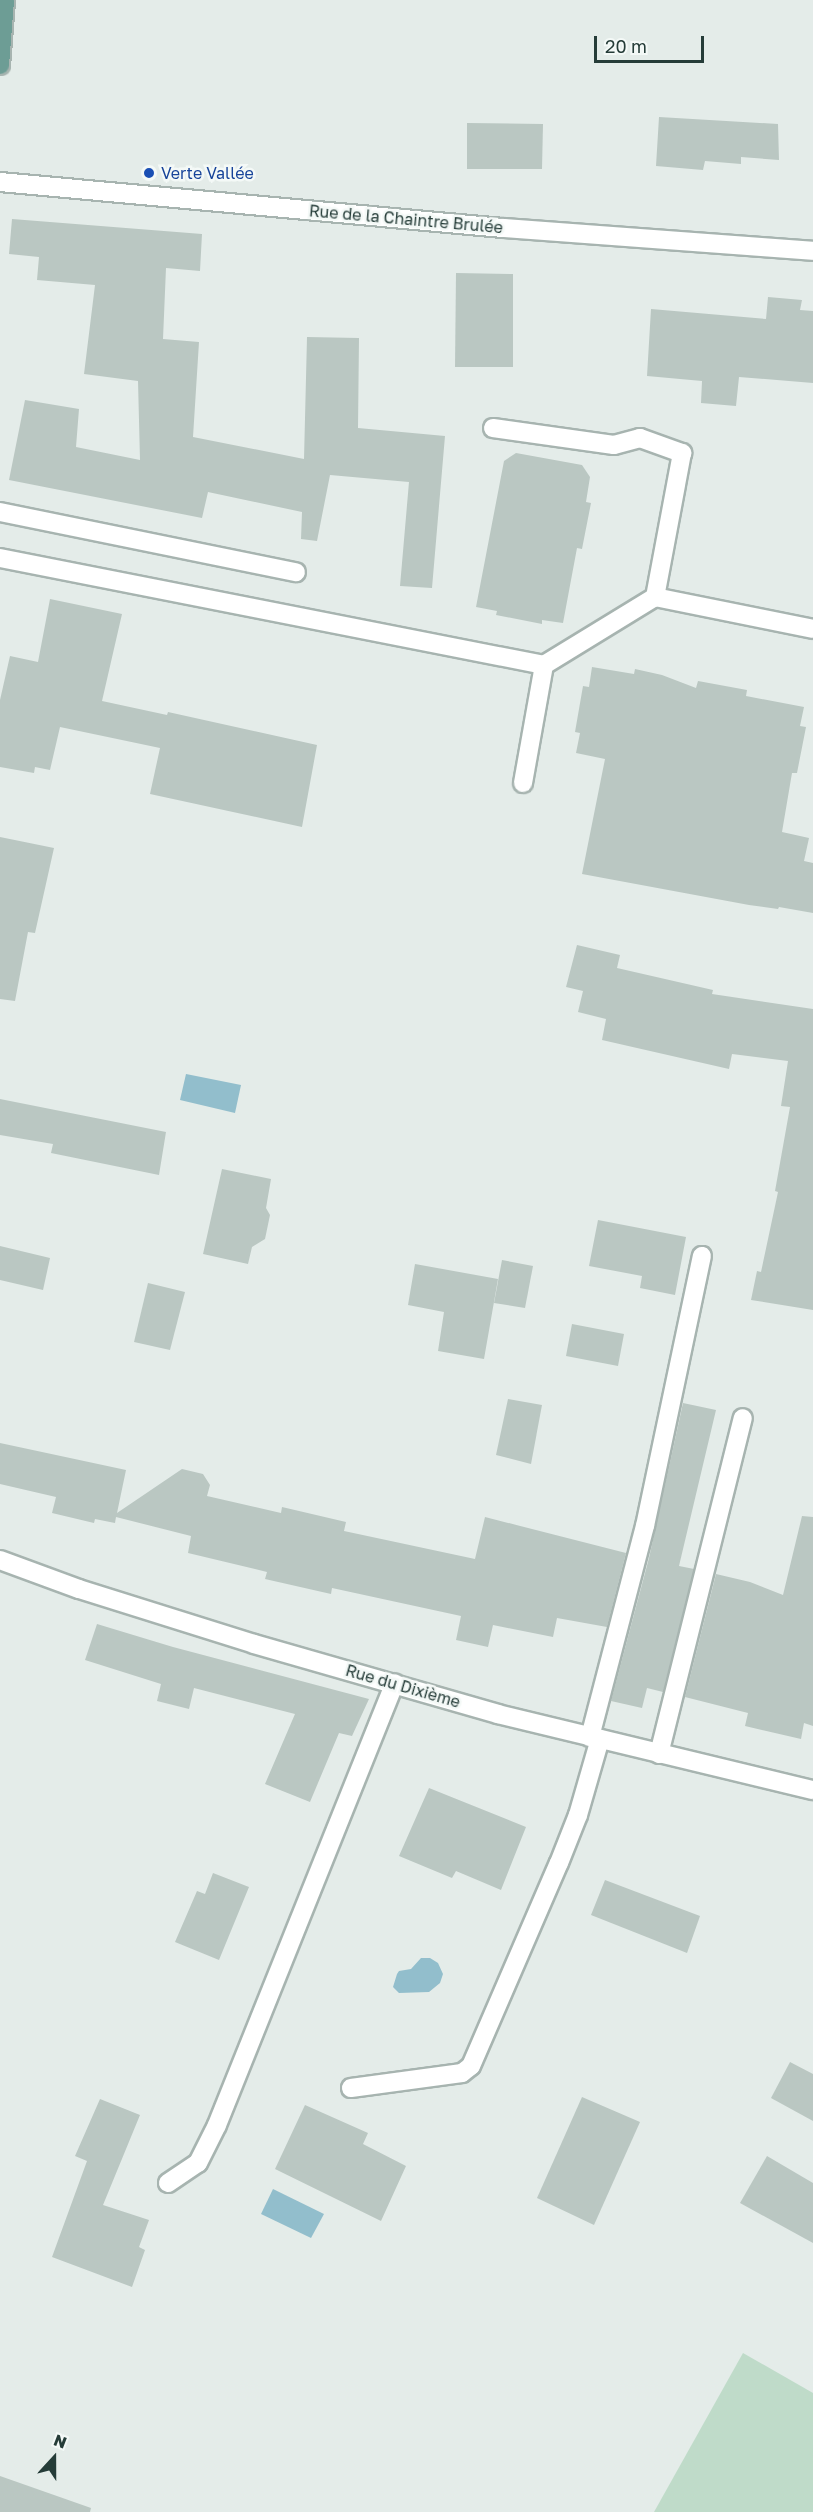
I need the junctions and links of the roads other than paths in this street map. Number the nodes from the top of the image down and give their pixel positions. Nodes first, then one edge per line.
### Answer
1 (5, 0) edge
2 (0, 64) edge
3 (0, 182) edge
4 (813, 251) edge
5 (493, 428) dead end
6 (0, 512) edge
7 (0, 558) edge
8 (296, 572) dead end
9 (655, 597) junction
10 (813, 629) edge
11 (544, 665) junction
12 (523, 783) dead end
13 (702, 1256) dead end
14 (743, 1418) dead end
15 (0, 1560) edge
16 (395, 1683) junction
17 (595, 1738) junction
18 (659, 1754) junction
19 (813, 1790) edge
20 (351, 2088) dead end
21 (168, 2183) dead end

1 - 2 main road
3 - 4 street, Rue de la Chaintre Brulée
5 - 9 street
6 - 8 street
7 - 11 street
9 - 10 street
9 - 11 street
11 - 12 street
13 - 17 street
14 - 18 street
15 - 16 street, Rue du Dixième
16 - 17 street, Rue du Dixième
16 - 21 street
17 - 18 street, Rue du Dixième
17 - 20 street
18 - 19 street, Rue du Dixième

